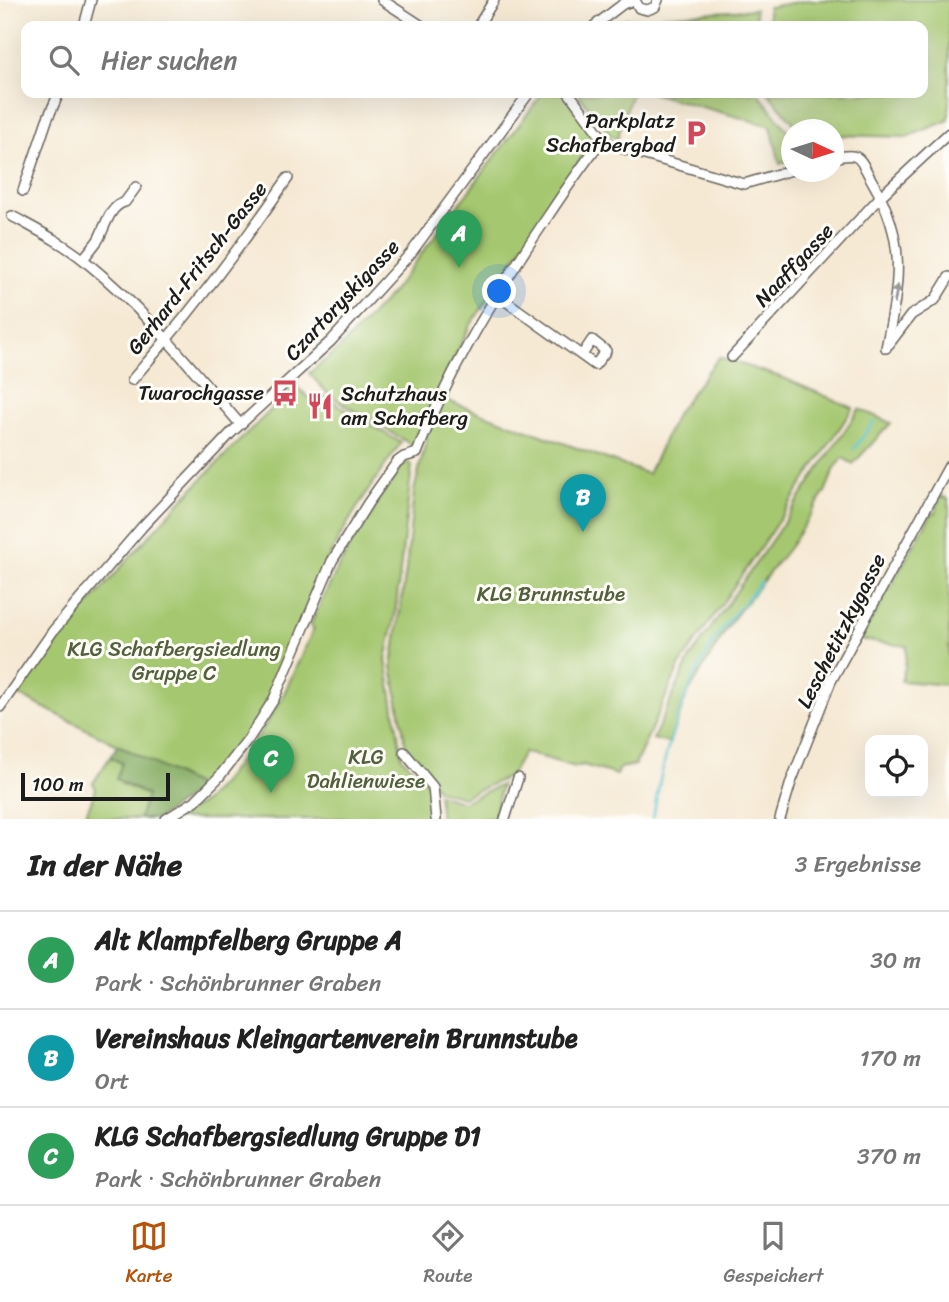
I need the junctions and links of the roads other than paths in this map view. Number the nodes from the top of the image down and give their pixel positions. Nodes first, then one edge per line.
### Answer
1 (91, 0) edge
2 (382, 0) edge
3 (402, 0) edge
4 (494, 0) edge
5 (635, 0) edge
6 (657, 0) edge
7 (618, 3) edge
8 (396, 9) junction
9 (85, 21) edge
10 (414, 21) edge
11 (481, 21) edge
12 (599, 21) edge
13 (57, 98) edge
14 (524, 98) edge
15 (573, 98) edge
16 (949, 133) edge
17 (603, 139) junction
18 (844, 156) edge
19 (781, 173) edge
20 (288, 178) dead end
21 (136, 187) dead end
22 (23, 191) dead end
23 (881, 197) junction
24 (12, 216) dead end
25 (83, 260) junction
26 (949, 277) edge
27 (496, 294) junction
28 (167, 340) junction
29 (582, 355) dead end
30 (732, 357) dead end
31 (132, 380) dead end
32 (240, 424) junction
33 (949, 466) edge
34 (0, 707) edge
35 (404, 752) dead end
36 (518, 778) dead end
37 (166, 819) edge
38 (436, 819) edge
39 (505, 819) edge
40 (780, 819) edge

1 - 9 street
2 - 8 street
3 - 8 street
4 - 11 street
5 - 6 street
5 - 7 street
7 - 12 street
8 - 10 street
13 - 22 street
14 - 32 street, Czartoryskigasse
15 - 17 street
16 - 23 street, Naaffgasse
17 - 19 street
17 - 27 street
18 - 23 street
20 - 28 street, Gerhard-Fritsch-Gasse
21 - 25 street
26 -> 23 street
23 - 30 street, Naaffgasse
24 - 25 street
25 - 28 street
27 - 29 street
27 - 37 street
28 - 31 street, Gerhard-Fritsch-Gasse
28 - 32 street
32 - 34 street, Czartoryskigasse
33 - 40 street, Leschetitzkygasse
35 - 38 street
36 - 39 street

